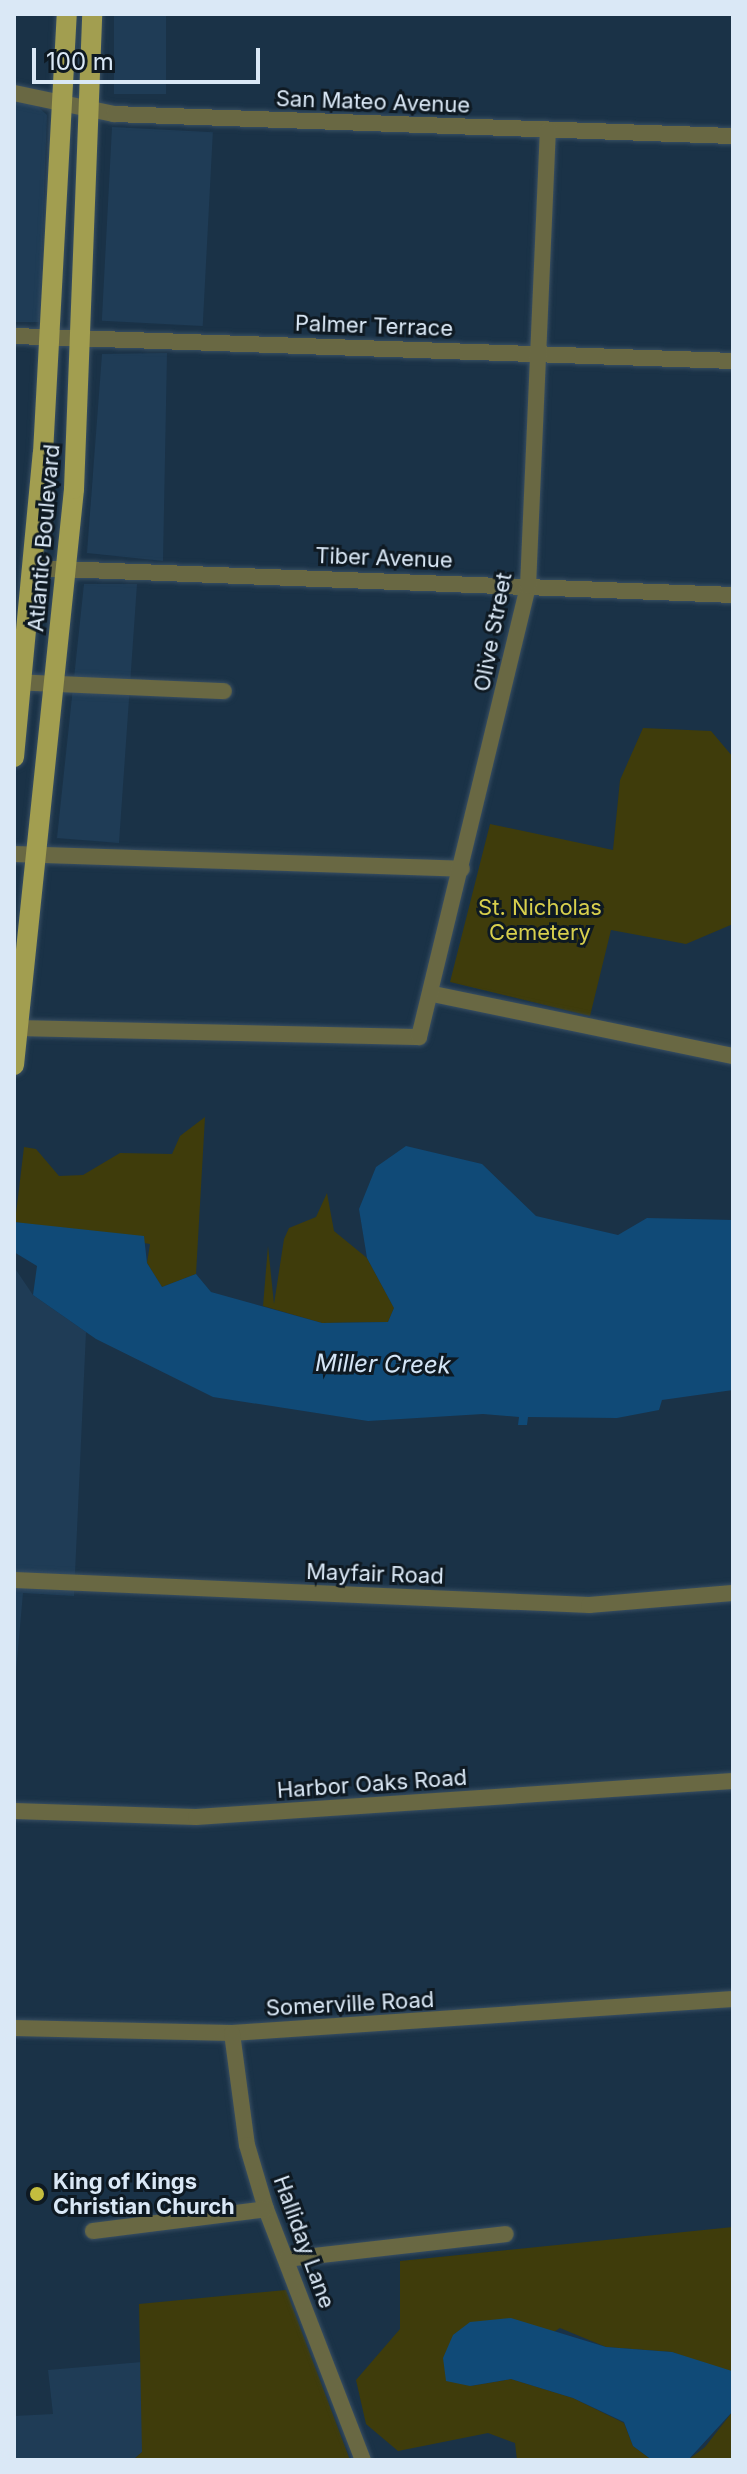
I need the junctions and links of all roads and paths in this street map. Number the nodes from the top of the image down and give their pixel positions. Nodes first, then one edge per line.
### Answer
1 (67, 14) edge
2 (92, 14) edge
3 (14, 93) edge
4 (63, 99) junction
5 (88, 106) junction
6 (548, 130) junction
7 (733, 136) edge
8 (14, 336) edge
9 (49, 337) junction
10 (83, 338) junction
11 (538, 354) junction
12 (733, 361) edge
13 (34, 568) junction
14 (67, 569) junction
15 (528, 586) junction
16 (733, 595) edge
17 (18, 682) edge
18 (55, 684) junction
19 (224, 691) dead end
20 (14, 757) edge
21 (14, 854) edge
22 (36, 855) junction
23 (462, 869) junction
24 (433, 994) junction
25 (16, 1028) edge
26 (733, 1056) edge
27 (14, 1065) edge
28 (14, 1580) edge
29 (733, 1593) edge
30 (733, 1781) edge
31 (14, 1811) edge
32 (733, 1986) edge
33 (687, 1998) junction
34 (733, 1999) edge
35 (14, 2028) edge
36 (232, 2033) junction
37 (266, 2209) junction
38 (93, 2231) dead end
39 (506, 2234) dead end
40 (287, 2259) junction
41 (363, 2460) edge

1 - 4 main road, Atlantic Boulevard
2 - 5 main road, Atlantic Boulevard
3 - 4 street, San Mateo Avenue
4 - 5 street, San Mateo Avenue
4 - 9 main road, Atlantic Boulevard
5 - 6 street, San Mateo Avenue
5 - 10 main road, Atlantic Boulevard
6 - 7 street, San Mateo Avenue
6 - 11 street, Olive Street
8 - 9 street, Palmer Terrace
9 - 10 street, Palmer Terrace
9 - 13 main road, Atlantic Boulevard
10 - 11 street, Palmer Terrace
10 - 14 main road, Atlantic Boulevard
11 - 12 street, Palmer Terrace
11 - 15 street, Olive Street
13 - 14 street, Tiber Avenue
13 - 17 main road, Atlantic Boulevard
14 - 15 street, Tiber Avenue
14 - 18 main road, Atlantic Boulevard
15 - 16 street, Tiber Avenue
15 - 23 street, Olive Street
17 - 18 street
17 - 20 main road, Atlantic Boulevard
18 - 19 street
18 - 22 main road, Atlantic Boulevard
21 - 22 street
22 - 23 street
22 - 25 main road, Atlantic Boulevard
23 - 24 street, Olive Street
24 - 25 street, Olive Street
24 - 26 street
25 - 27 main road, Atlantic Boulevard
28 - 29 street, Mayfair Road
30 - 31 street, Harbor Oaks Road
32 - 33 street, Somerville Road
33 - 34 street, Somerville Road
33 - 36 street, Somerville Road
35 - 36 street, Somerville Road
36 - 37 street, Halliday Lane
37 - 38 street
37 - 40 street, Halliday Lane
39 - 40 street
40 - 41 street, Halliday Lane

